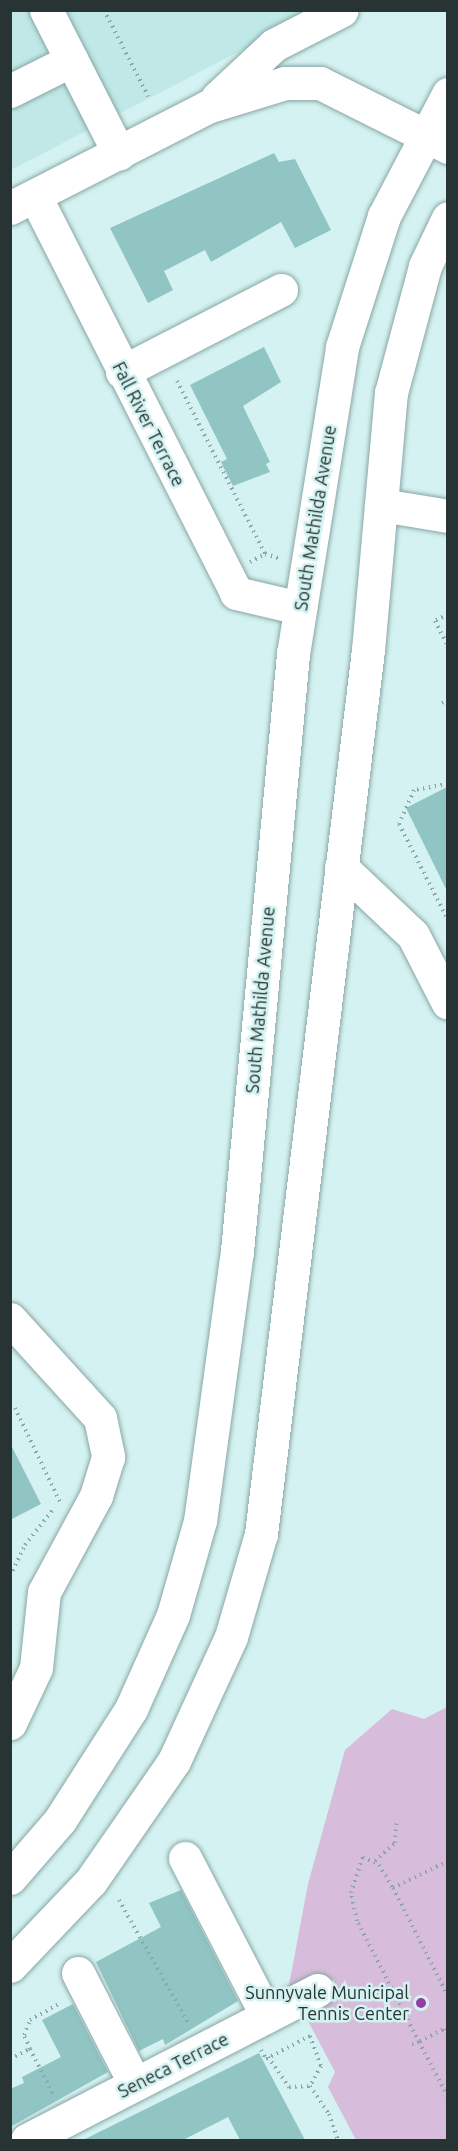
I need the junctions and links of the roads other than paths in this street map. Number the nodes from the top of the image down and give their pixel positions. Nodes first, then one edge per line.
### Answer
1 (46, 10) edge
2 (342, 10) edge
3 (72, 60) junction
4 (10, 91) edge
5 (447, 94) edge
6 (207, 107) junction
7 (435, 141) edge
8 (119, 153) junction
9 (23, 202) edge
10 (447, 218) edge
11 (281, 290) dead end
12 (122, 372) junction
13 (381, 505) junction
14 (447, 516) edge
15 (300, 608) junction
16 (341, 867) junction
17 (447, 1003) edge
18 (10, 1319) edge
19 (10, 1723) edge
20 (185, 1858) dead end
21 (10, 1878) edge
22 (10, 1966) edge
23 (82, 1981) road end
24 (318, 1990) dead end
25 (261, 2028) junction
26 (135, 2084) junction
27 (27, 2140) edge

1 - 3 main road
2 - 6 main road
3 - 4 main road
3 - 8 main road
5 - 7 main road, South Mathilda Avenue
6 - 7 main road
6 - 8 main road
7 - 15 main road, South Mathilda Avenue
8 - 9 main road
9 - 12 main road, Fall River Terrace
10 - 13 main road
11 - 12 main road
12 - 15 main road, Fall River Terrace
13 - 14 main road
13 - 16 main road
15 - 21 main road, South Mathilda Avenue
16 - 17 main road
16 - 22 main road
18 - 19 main road
20 - 25 main road
23 - 26 main road
24 - 25 main road, Seneca Terrace
25 - 26 main road, Seneca Terrace
26 - 27 main road, Seneca Terrace

